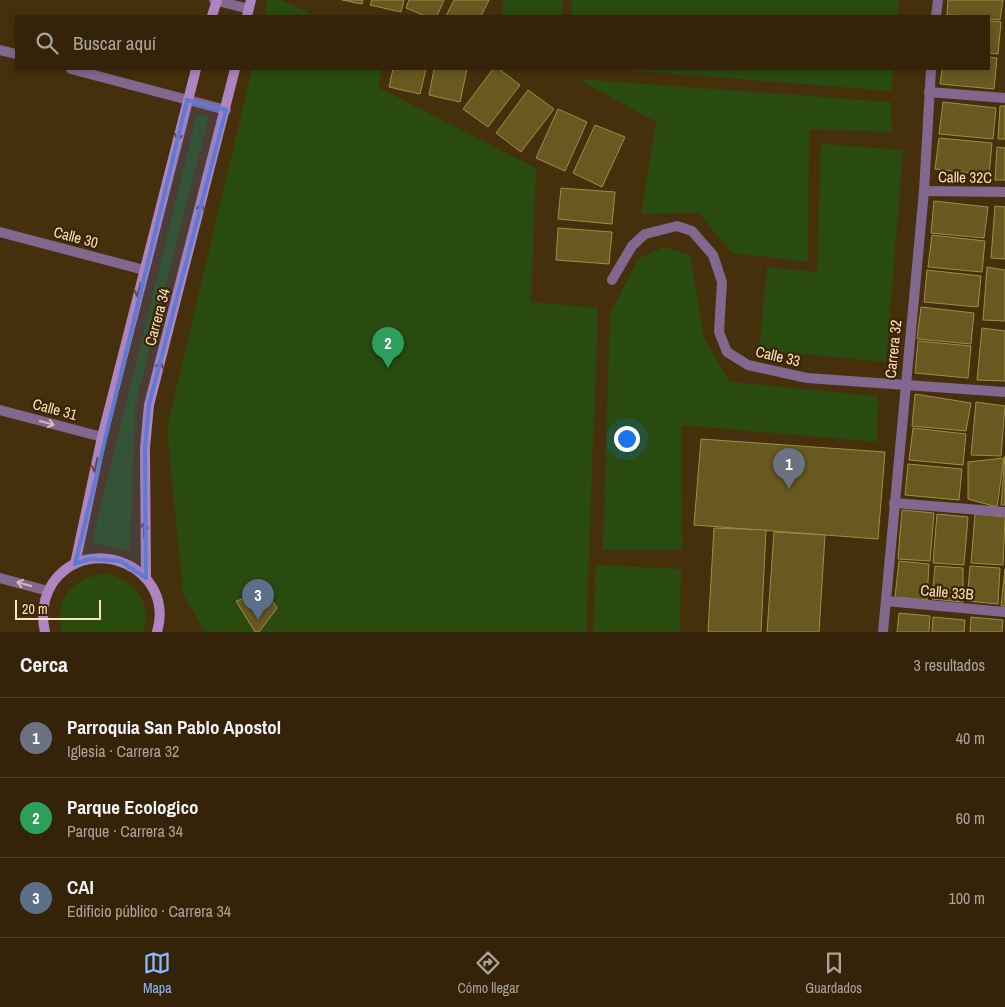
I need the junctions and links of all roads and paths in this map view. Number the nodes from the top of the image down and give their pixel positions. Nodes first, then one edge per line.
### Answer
1 (216, 0) edge
2 (938, 0) edge
3 (249, 8) edge
4 (212, 15) edge
5 (936, 15) edge
6 (0, 50) edge
7 (15, 54) edge
8 (75, 70) edge
9 (196, 70) edge
10 (236, 70) edge
11 (931, 70) edge
12 (929, 92) junction
13 (1005, 98) edge
14 (187, 100) junction
15 (226, 110) junction
16 (924, 191) junction
17 (1005, 192) edge
18 (0, 232) edge
19 (144, 270) junction
20 (612, 280) dead end
21 (905, 384) junction
22 (1005, 392) edge
23 (0, 410) edge
24 (102, 437) junction
25 (894, 503) junction
26 (1005, 512) edge
27 (75, 564) junction
28 (0, 578) edge
29 (146, 578) junction
30 (48, 591) junction
31 (886, 601) junction
32 (1005, 612) edge
33 (160, 630) edge
34 (45, 632) edge
35 (883, 632) edge

1 - 3 street
1 - 4 main road
2 - 5 street
6 - 7 street
8 - 14 street
9 - 14 main road, Carrera 34
10 - 15 main road, Carrera 34
11 - 12 street, Carrera 32
12 - 13 street
12 - 16 street, Carrera 32
14 - 15 street
14 -> 19 main road, Carrera 34
29 -> 15 main road, Carrera 34
16 - 17 street, Calle 32C
16 - 21 street, Carrera 32
18 - 19 street, Calle 30
19 -> 24 main road, Carrera 34
20 - 21 street, Calle 33
21 - 22 street, Calle 33
21 - 25 street, Carrera 32
23 -> 24 street, Calle 31
24 -> 27 main road, Carrera 34
25 - 26 street
25 - 31 street, Carrera 32
27 - 29 main road
27 - 30 main road
30 -> 28 street
29 - 33 main road
30 - 34 main road
31 - 32 street, Calle 33B
31 - 35 street, Carrera 32

